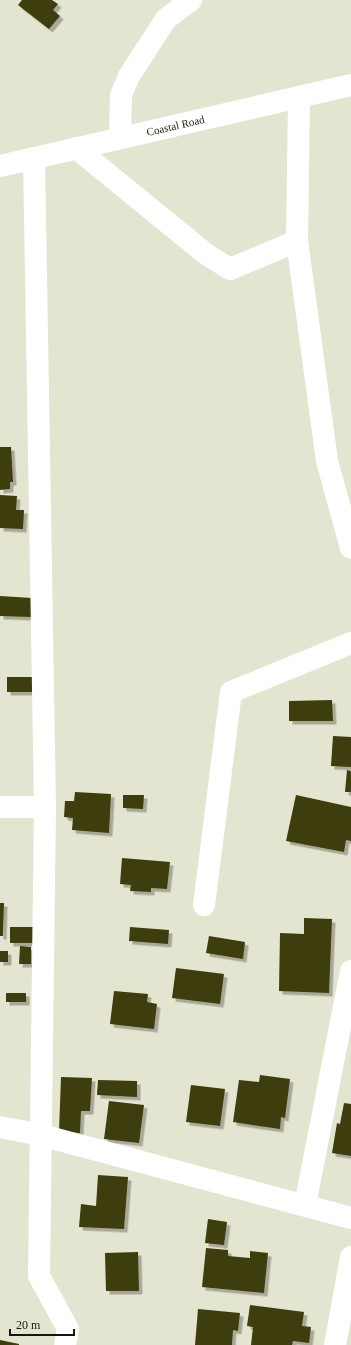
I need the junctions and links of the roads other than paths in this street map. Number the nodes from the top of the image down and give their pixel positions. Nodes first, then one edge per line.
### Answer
1 (191, 0) edge
2 (351, 85) edge
3 (299, 97) junction
4 (120, 138) junction
5 (76, 148) junction
6 (34, 158) junction
7 (0, 166) edge
8 (297, 241) junction
9 (351, 548) edge
10 (351, 643) edge
11 (0, 806) edge
12 (45, 807) junction
13 (204, 905) dead end
14 (351, 971) edge
15 (0, 1127) edge
16 (41, 1135) junction
17 (304, 1205) junction
18 (351, 1218) edge
19 (351, 1257) edge
20 (65, 1345) edge
21 (335, 1345) edge

1 - 4 street
2 - 3 street, Coastal Road
3 - 4 street, Coastal Road
3 - 8 street
4 - 5 street, Coastal Road
5 - 6 street, Coastal Road
5 - 8 street
6 - 7 street, Coastal Road
6 - 12 street
8 - 9 street
10 - 13 street
11 - 12 street
12 - 16 street
14 - 17 street
15 - 16 street
16 - 17 street
16 - 20 street
17 - 18 street
19 - 21 street

